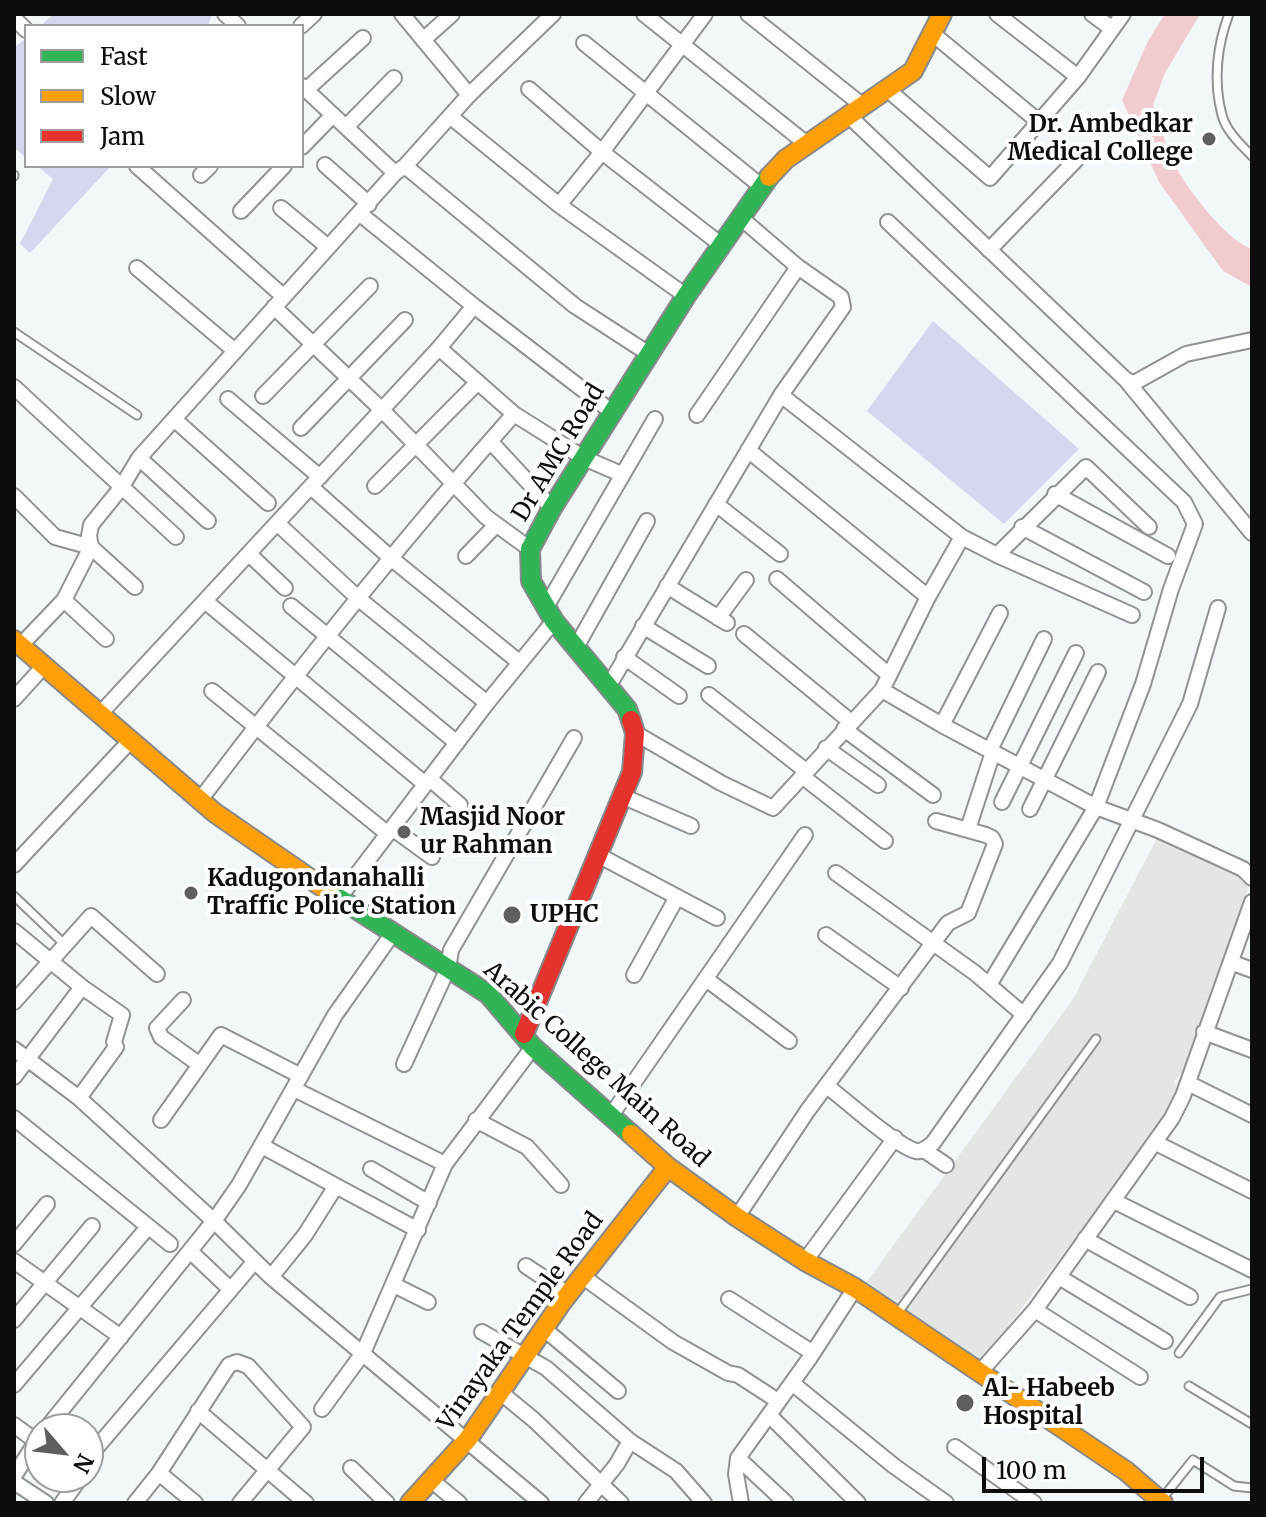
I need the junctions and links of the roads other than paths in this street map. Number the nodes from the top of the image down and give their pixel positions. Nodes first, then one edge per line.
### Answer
1 (402, 14) edge
2 (452, 14) edge
3 (553, 14) edge
4 (644, 14) edge
5 (705, 14) edge
6 (748, 14) edge
7 (942, 14) edge
8 (997, 14) edge
9 (1092, 14) edge
10 (1123, 14) edge
11 (1229, 14) edge
12 (1111, 28) junction
13 (933, 34) junction
14 (363, 38) dead end
15 (423, 40) junction
16 (584, 43) dead end
17 (681, 43) junction
18 (1078, 77) junction
19 (394, 78) dead end
20 (304, 88) edge
21 (529, 89) dead end
22 (887, 89) junction
23 (645, 93) junction
24 (469, 95) junction
25 (856, 111) junction
26 (333, 115) junction
27 (451, 117) junction
28 (1039, 122) junction
29 (346, 127) junction
30 (304, 145) edge
31 (808, 145) junction
32 (602, 152) junction
33 (1252, 156) edge
34 (1076, 160) dead end
35 (325, 165) dead end
36 (139, 168) edge
37 (282, 168) edge
38 (400, 170) junction
39 (761, 186) junction
40 (559, 205) junction
41 (281, 208) dead end
42 (364, 208) junction
43 (241, 211) dead end
44 (741, 218) junction
45 (888, 222) dead end
46 (720, 244) junction
47 (328, 247) junction
48 (989, 250) junction
49 (798, 267) junction
50 (137, 268) dead end
51 (370, 286) dead end
52 (686, 296) junction
53 (278, 301) junction
54 (474, 306) junction
55 (405, 320) dead end
56 (14, 332) edge
57 (1252, 340) edge
58 (312, 345) junction
59 (439, 348) junction
60 (235, 351) junction
61 (649, 354) junction
62 (349, 379) junction
63 (1126, 380) junction
64 (478, 382) junction
65 (14, 387) edge
66 (781, 395) junction
67 (263, 396) dead end
68 (228, 399) dead end
69 (382, 410) junction
70 (612, 412) junction
71 (514, 414) junction
72 (137, 415) dead end
73 (697, 415) dead end
74 (174, 419) junction
75 (655, 419) dead end
76 (301, 428) dead end
77 (490, 441) junction
78 (416, 446) junction
79 (748, 450) junction
80 (139, 458) junction
81 (584, 458) junction
82 (621, 474) junction
83 (316, 482) junction
84 (453, 483) junction
85 (375, 486) dead end
86 (121, 488) junction
87 (1055, 494) junction
88 (14, 496) edge
89 (268, 503) dead end
90 (716, 504) junction
91 (552, 508) junction
92 (208, 521) dead end
93 (647, 521) dead end
94 (277, 523) junction
95 (496, 525) junction
96 (1022, 527) junction
97 (1149, 527) dead end
98 (1252, 533) edge
99 (176, 537) dead end
100 (962, 537) junction
101 (91, 547) junction
102 (530, 549) junction
103 (249, 554) junction
104 (780, 554) dead end
105 (997, 555) junction
106 (466, 556) dead end
107 (1168, 556) dead end
108 (392, 559) junction
109 (777, 579) dead end
110 (746, 580) dead end
111 (667, 586) junction
112 (135, 587) dead end
113 (285, 588) dead end
114 (1144, 592) dead end
115 (928, 597) junction
116 (359, 599) junction
117 (64, 600) junction
118 (205, 601) junction
119 (291, 606) dead end
120 (1218, 608) dead end
121 (1000, 613) dead end
122 (550, 614) junction
123 (1132, 615) dead end
124 (643, 626) junction
125 (744, 634) dead end
126 (327, 638) junction
127 (106, 639) dead end
128 (1044, 639) dead end
129 (17, 643) edge
130 (575, 649) junction
131 (1076, 653) dead end
132 (624, 657) junction
133 (519, 662) junction
134 (708, 666) dead end
135 (43, 667) junction
136 (1098, 672) dead end
137 (889, 675) junction
138 (295, 677) junction
139 (608, 687) junction
140 (882, 690) junction
141 (212, 691) dead end
142 (709, 695) dead end
143 (679, 696) dead end
144 (14, 699) edge
145 (487, 703) junction
146 (99, 715) junction
147 (848, 725) junction
148 (942, 725) junction
149 (256, 726) junction
150 (635, 733) junction
151 (574, 738) dead end
152 (131, 740) junction
153 (457, 743) junction
154 (826, 748) junction
155 (992, 751) junction
156 (1019, 766) junction
157 (804, 774) junction
158 (1044, 779) junction
159 (428, 781) junction
160 (878, 785) dead end
161 (933, 795) dead end
162 (622, 796) junction
163 (200, 800) junction
164 (1002, 802) dead end
165 (460, 805) dead end
166 (1096, 807) junction
167 (1030, 809) dead end
168 (1132, 820) junction
169 (936, 821) dead end
170 (691, 826) dead end
171 (968, 829) junction
172 (390, 831) junction
173 (805, 835) dead end
174 (885, 841) dead end
175 (598, 855) junction
176 (432, 857) dead end
177 (14, 865) edge
178 (836, 873) dead end
179 (1251, 873) edge
180 (14, 896) edge
181 (677, 897) junction
182 (339, 898) junction
183 (1252, 905) edge
184 (717, 918) dead end
185 (393, 933) junction
186 (15, 934) edge
187 (826, 935) dead end
188 (59, 939) dead end
189 (934, 942) junction
190 (49, 960) junction
191 (1233, 963) junction
192 (448, 968) junction
193 (1252, 970) edge
194 (157, 974) dead end
195 (634, 975) dead end
196 (706, 979) junction
197 (989, 985) junction
198 (82, 987) junction
199 (901, 988) junction
200 (183, 1000) dead end
201 (14, 1002) edge
202 (1024, 1015) junction
203 (1204, 1032) junction
204 (1096, 1039) dead end
205 (529, 1040) junction
206 (789, 1041) dead end
207 (14, 1049) edge
208 (1252, 1050) edge
209 (26, 1061) junction
210 (404, 1064) dead end
211 (200, 1065) junction
212 (14, 1077) edge
213 (297, 1082) junction
214 (1188, 1083) junction
215 (827, 1086) junction
216 (79, 1098) junction
217 (1252, 1115) edge
218 (610, 1117) junction
219 (14, 1118) edge
220 (161, 1120) dead end
221 (476, 1120) junction
222 (895, 1138) junction
223 (1156, 1143) junction
224 (262, 1146) junction
225 (924, 1150) junction
226 (445, 1164) junction
227 (946, 1165) dead end
228 (668, 1167) junction
229 (371, 1169) dead end
230 (561, 1185) dead end
231 (336, 1186) junction
232 (1252, 1191) edge
233 (1114, 1201) junction
234 (429, 1203) junction
235 (47, 1204) dead end
236 (737, 1217) junction
237 (214, 1221) junction
238 (92, 1226) dead end
239 (148, 1227) junction
240 (418, 1230) junction
241 (1085, 1239) junction
242 (14, 1244) edge
243 (170, 1244) dead end
244 (191, 1252) junction
245 (14, 1261) edge
246 (255, 1261) junction
247 (805, 1261) junction
248 (526, 1266) dead end
249 (1252, 1270) edge
250 (582, 1276) junction
251 (271, 1277) junction
252 (1059, 1277) junction
253 (45, 1284) junction
254 (394, 1285) junction
255 (855, 1288) junction
256 (230, 1289) junction
257 (1252, 1289) edge
258 (568, 1294) junction
259 (1190, 1297) dead end
260 (729, 1299) dead end
261 (428, 1302) dead end
262 (78, 1307) junction
263 (1035, 1310) junction
264 (896, 1316) junction
265 (14, 1320) edge
266 (543, 1328) junction
267 (482, 1332) dead end
268 (121, 1337) junction
269 (1165, 1341) dead end
270 (363, 1353) junction
271 (813, 1353) junction
272 (1179, 1353) dead end
273 (523, 1356) junction
274 (980, 1372) junction
275 (1140, 1377) dead end
276 (792, 1383) junction
277 (14, 1385) edge
278 (1189, 1386) dead end
279 (618, 1391) dead end
280 (500, 1392) junction
281 (778, 1401) junction
282 (322, 1409) dead end
283 (198, 1411) junction
284 (59, 1413) edge
285 (769, 1415) junction
286 (1252, 1424) edge
287 (104, 1439) edge
288 (468, 1439) junction
289 (630, 1441) junction
290 (955, 1447) dead end
291 (738, 1458) junction
292 (351, 1468) dead end
293 (269, 1470) junction
294 (159, 1473) junction
295 (14, 1479) edge
296 (431, 1480) junction
297 (601, 1485) junction
298 (1252, 1488) edge
299 (1015, 1498) edge
300 (1162, 1502) edge
301 (46, 1503) edge
302 (135, 1503) edge
303 (195, 1503) edge
304 (240, 1503) edge
305 (306, 1503) edge
306 (387, 1503) edge
307 (410, 1503) edge
308 (459, 1503) edge
309 (541, 1503) edge
310 (586, 1503) edge
311 (621, 1503) edge
312 (704, 1503) edge
313 (741, 1503) edge
314 (786, 1503) edge
315 (858, 1503) edge
316 (946, 1503) edge
317 (1034, 1503) edge

1 - 15 street
2 - 15 street
3 - 24 street
4 - 17 street
5 - 17 street
6 - 25 street
7 - 13 street, Dr AMC Road
8 - 18 street
9 - 12 street
10 - 12 street
11 - 33 lane
12 - 18 street
13 - 22 street, Dr AMC Road
13 - 28 street
14 - 20 street
15 - 24 street
16 - 23 street
17 - 23 street
17 - 31 street
18 - 28 street
19 - 29 street
20 - 26 street
21 - 32 street
22 - 25 street, Dr AMC Road
22 - 28 street
23 - 32 street
23 - 39 street
24 - 27 street
25 - 31 street, Dr AMC Road
25 - 48 street
26 - 29 street
26 - 30 street
27 - 38 street
27 - 40 street
29 - 38 street
31 - 39 street, Dr AMC Road
32 - 40 street
32 - 46 street
34 - 48 street
35 - 42 street
36 - 53 street
37 - 43 street
38 - 42 street
38 - 61 street
39 - 44 street, Dr AMC Road
40 - 52 street
41 - 47 street
42 - 47 street
42 - 54 street
44 - 46 street, Dr AMC Road
44 - 49 street
45 - 166 street
46 - 52 street, Dr AMC Road
47 - 53 street
48 - 63 street
49 - 66 street
49 - 73 street
50 - 60 street
51 - 58 street
52 - 61 street, Dr AMC Road
53 - 58 street
53 - 60 street
54 - 59 street
54 - 70 street
55 - 62 street
56 - 72 lane
57 - 63 street
58 - 62 street
58 - 67 street
59 - 64 street
59 - 69 street
60 - 74 street
61 - 70 street, Dr AMC Road
62 - 69 street
62 - 76 street
63 - 98 street
64 - 71 street
64 - 78 street
65 - 86 street
66 - 79 street
66 - 100 street
68 - 83 street
69 - 78 street
69 - 83 street
70 - 81 street, Dr AMC Road
71 - 77 street
71 - 81 street
74 - 80 street
74 - 89 street
75 - 82 street
77 - 84 street
77 - 91 street
78 - 84 street
78 - 85 street
79 - 90 street
79 - 115 street
80 - 86 street
80 - 92 street
81 - 82 street
81 - 91 street, Dr AMC Road
82 - 122 street
83 - 94 street
83 - 108 street
84 - 95 street
84 - 108 street
86 - 99 street
86 - 101 street
87 - 96 street
87 - 97 street
87 - 107 street
88 - 101 street
90 - 104 street
90 - 111 street
91 - 102 street, Dr AMC Road
93 - 130 street
94 - 103 street
94 - 116 street
95 - 102 street
95 - 106 street
96 - 105 street
96 - 114 street
100 - 105 street
100 - 115 street
101 - 112 street
101 - 117 street
102 - 122 street, Dr AMC Road
103 - 113 street
103 - 118 street
105 - 123 street
108 - 116 street
108 - 133 street
109 - 137 street
110 - 111 street
111 - 124 street
115 - 137 street
116 - 126 street
116 - 145 street
117 - 127 street
117 - 129 street
118 - 138 street
118 - 146 street
119 - 126 street
120 - 168 street
121 - 148 street
122 - 130 street, Dr AMC Road
122 - 133 street
124 - 132 street
124 - 134 street
125 - 147 street
126 - 138 street
126 - 153 street
128 - 155 street
129 - 135 street, Arabic College Main Road
130 - 139 street, Dr AMC Road
131 - 156 street
132 - 139 street
132 - 143 street
133 - 145 street
135 - 144 street
135 - 146 street, Arabic College Main Road
136 - 158 street
137 - 140 street
138 - 149 street
138 - 159 street
139 - 150 street, Dr AMC Road
140 - 147 street
140 - 148 street
141 - 149 street
142 - 157 street
145 - 153 street
146 - 152 street, Arabic College Main Road
147 - 154 street
147 - 161 street
148 - 155 street
149 - 163 street
149 - 172 street
150 - 157 street
150 - 162 street
151 - 192 street
152 - 163 street, Arabic College Main Road
152 - 177 street
153 - 159 street
154 - 157 street
154 - 160 street
155 - 156 street
155 - 171 street
156 - 158 street
156 - 164 street
157 - 174 street
158 - 166 street
158 - 167 street
159 - 165 street
159 - 172 street
162 - 170 street
162 - 175 street
163 - 182 street, Arabic College Main Road
166 - 168 street
166 - 197 street
168 - 179 street
168 - 202 street
169 - 171 street
171 - 189 street
172 - 176 street
172 - 182 street
173 - 196 street
175 - 181 street
175 - 205 street
178 - 189 street
180 - 188 lane
181 - 184 street
181 - 195 street
182 - 185 street, Arabic College Main Road
183 - 191 street
185 - 192 street, Arabic College Main Road
185 - 213 street
186 - 190 street
187 - 199 street
189 - 197 street
189 - 199 street
190 - 194 street
190 - 198 street
190 - 201 street
191 - 193 street
191 - 203 street
192 - 205 street, Arabic College Main Road
192 - 210 street
196 - 206 street
196 - 218 street
197 - 202 street
198 - 209 street
198 - 216 street
199 - 215 street
200 - 211 street
202 - 225 street
203 - 208 street
203 - 214 street
204 - 264 lane
205 - 218 street, Arabic College Main Road
205 - 221 street
207 - 209 street
209 - 212 street
209 - 216 street
211 - 213 street
211 - 220 street
213 - 224 street
213 - 226 street
214 - 217 street
214 - 223 street
215 - 222 street
215 - 236 street
216 - 237 street
218 - 228 street, Arabic College Main Road
219 - 239 street
221 - 226 street
221 - 230 street
222 - 225 street
222 - 247 street
223 - 232 street
223 - 233 street
224 - 231 street
224 - 237 street
225 - 227 street
226 - 234 street
228 - 236 street, Arabic College Main Road
228 - 250 street, Vinayaka Temple Road
229 - 234 street
231 - 240 street
231 - 251 street
233 - 241 street
233 - 249 street
234 - 240 street
235 - 242 street
236 - 247 street, Arabic College Main Road
237 - 244 street
237 - 246 street
238 - 253 street
239 - 243 street
239 - 262 street
240 - 254 street
241 - 252 street
241 - 259 street
244 - 256 street
244 - 268 street
245 - 253 street
246 - 251 street
246 - 256 street
247 - 255 street, Arabic College Main Road
248 - 258 street
250 - 258 street, Vinayaka Temple Road
250 - 281 street
251 - 270 street
252 - 263 street
252 - 269 street
253 - 262 street
253 - 265 street
254 - 261 street
254 - 270 street
255 - 264 street, Arabic College Main Road
255 - 271 street
256 - 287 street
257 - 272 lane
258 - 266 street, Vinayaka Temple Road
260 - 271 street
262 - 268 street
262 - 277 street
263 - 274 street
263 - 275 street
264 - 274 street, Arabic College Main Road
266 - 273 street, Vinayaka Temple Road
266 - 279 street
267 - 273 street
268 - 284 street
270 - 282 street
270 - 288 street
271 - 276 street
273 - 280 street, Vinayaka Temple Road
273 - 289 street
274 - 300 street, Arabic College Main Road
276 - 281 street
276 - 316 street
278 - 286 lane
280 - 288 street, Vinayaka Temple Road
280 - 297 street
281 - 285 street
283 - 293 street
283 - 293 street
283 - 294 street
285 - 291 street
285 - 315 street
288 - 296 street, Vinayaka Temple Road
288 - 309 street
289 - 297 street
289 - 312 street
290 - 299 street
291 - 313 street
291 - 314 street
292 - 306 street
293 - 304 street
293 - 305 street
294 - 302 street
294 - 303 street
295 - 301 street
296 - 307 street, Vinayaka Temple Road
296 - 308 street
297 - 310 street
297 - 311 street
298 - 300 lane
299 - 317 street

